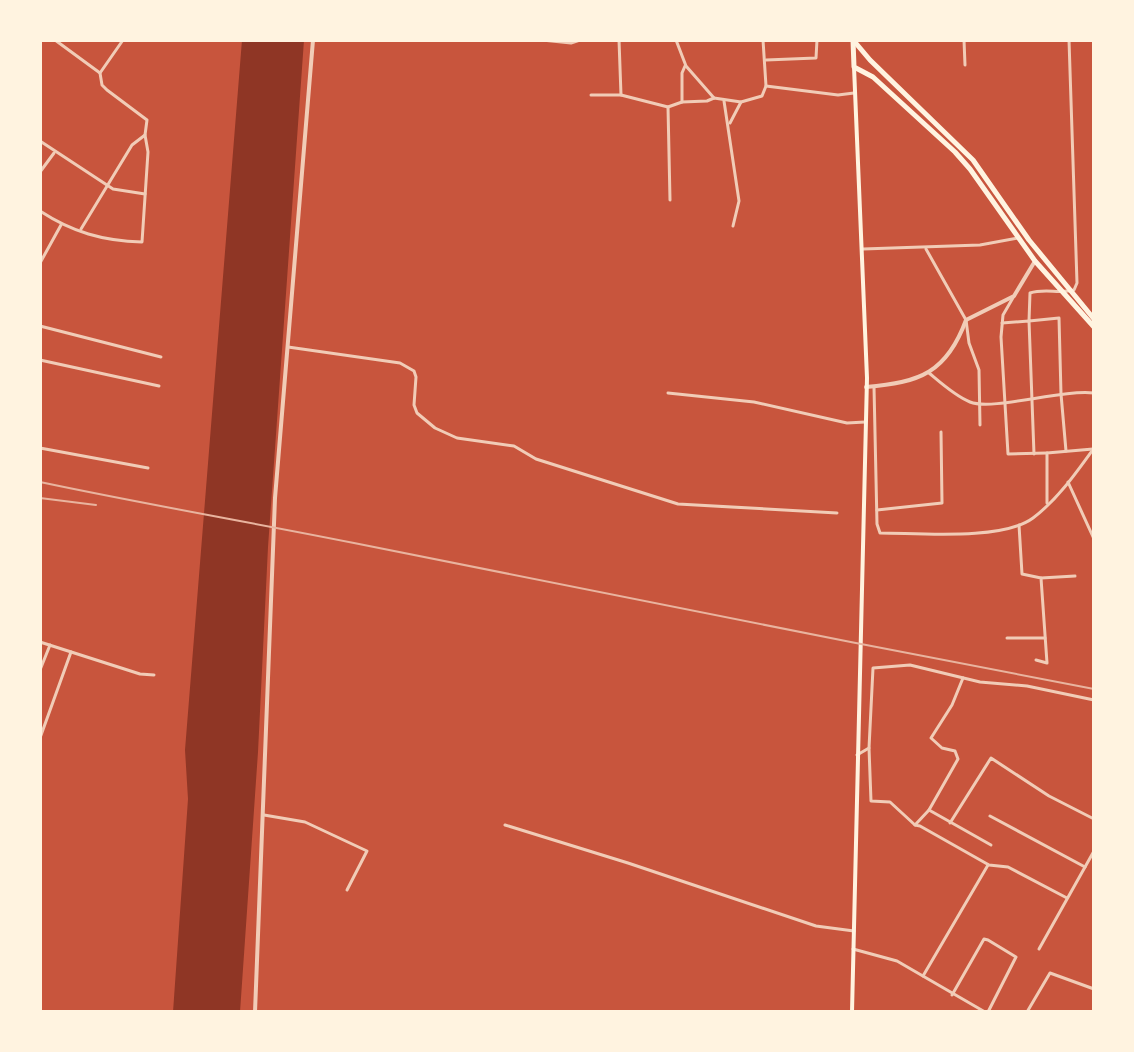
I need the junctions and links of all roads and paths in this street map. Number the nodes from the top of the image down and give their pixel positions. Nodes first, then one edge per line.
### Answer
1 (55, 40) edge
2 (123, 40) edge
3 (313, 40) edge
4 (542, 40) edge
5 (580, 40) edge
6 (619, 40) edge
7 (676, 40) edge
8 (763, 40) edge
9 (817, 40) edge
10 (853, 40) edge
11 (964, 40) edge
12 (1069, 40) edge
13 (765, 60) junction
14 (965, 65) dead end
15 (686, 66) junction
16 (854, 67) junction
17 (100, 73) junction
18 (766, 86) junction
19 (855, 93) junction
20 (591, 95) dead end
21 (621, 95) junction
22 (714, 98) junction
23 (724, 101) junction
24 (682, 102) junction
25 (741, 102) junction
26 (668, 107) junction
27 (729, 125) junction
28 (145, 135) junction
29 (40, 141) edge
30 (54, 153) junction
31 (40, 172) edge
32 (107, 186) junction
33 (145, 194) junction
34 (670, 200) dead end
35 (40, 211) edge
36 (61, 225) junction
37 (733, 226) dead end
38 (81, 229) junction
39 (1018, 238) junction
40 (861, 249) junction
41 (926, 249) junction
42 (1035, 261) junction
43 (40, 263) edge
44 (1024, 283) junction
45 (1034, 292) junction
46 (1068, 292) junction
47 (1014, 296) junction
48 (1094, 319) edge
49 (966, 320) junction
50 (1029, 321) junction
51 (1002, 323) junction
52 (40, 326) edge
53 (1094, 327) edge
54 (288, 347) junction
55 (161, 357) dead end
56 (40, 360) edge
57 (929, 373) junction
58 (159, 386) dead end
59 (874, 386) junction
60 (866, 387) junction
61 (668, 393) dead end
62 (1094, 393) edge
63 (1061, 394) junction
64 (1032, 397) junction
65 (1006, 401) junction
66 (978, 404) junction
67 (865, 422) junction
68 (980, 425) dead end
69 (941, 432) dead end
70 (40, 448) edge
71 (1094, 449) edge
72 (1066, 451) junction
73 (1047, 453) junction
74 (1034, 454) junction
75 (148, 468) dead end
76 (1068, 482) junction
77 (1047, 505) junction
78 (877, 510) junction
79 (837, 513) dead end
80 (1019, 525) junction
81 (1094, 539) edge
82 (1075, 576) dead end
83 (1041, 578) junction
84 (1007, 638) dead end
85 (1045, 638) junction
86 (40, 642) edge
87 (50, 645) junction
88 (71, 652) junction
89 (1036, 660) dead end
90 (40, 670) edge
91 (154, 675) dead end
92 (963, 678) junction
93 (1094, 700) edge
94 (40, 738) edge
95 (869, 748) junction
96 (857, 755) junction
97 (929, 810) junction
98 (264, 815) junction
99 (990, 816) dead end
100 (1094, 819) edge
101 (950, 823) junction
102 (505, 825) dead end
103 (915, 825) junction
104 (991, 845) dead end
105 (1094, 851) edge
106 (989, 865) junction
107 (1086, 867) junction
108 (347, 890) dead end
109 (1067, 898) junction
110 (854, 931) junction
111 (853, 949) junction
112 (1039, 949) dead end
113 (923, 976) junction
114 (1094, 989) edge
115 (952, 995) junction
116 (255, 1012) edge
117 (852, 1012) edge
118 (986, 1012) edge
119 (1027, 1012) edge

1 - 17 street
2 - 17 street
3 - 54 street
4 - 5 street
6 - 21 street
7 - 15 street
8 - 13 street
9 - 13 street
10 - 16 main road
10 - 46 main road
11 - 14 street
12 - 46 street
13 - 18 street
15 - 22 street
15 - 24 street
16 - 19 main road
16 - 39 main road
17 - 28 street
18 - 19 street
18 - 25 street
19 - 40 main road
20 - 21 street
21 - 26 street
22 - 23 street
22 - 24 street
23 - 25 street
23 - 27 street
24 - 26 street
25 - 27 street
26 - 34 street
27 - 37 street
28 - 32 street
28 - 33 street
29 - 30 street
30 - 31 street
30 - 32 street
32 - 33 street
32 - 38 street
33 - 38 street
35 - 36 street
36 - 38 street
36 - 43 street
39 - 41 street
39 - 42 main road
40 - 41 street
40 - 60 main road
41 - 49 street
42 - 44 street
42 - 46 main road
44 - 45 street
44 - 47 street
45 - 46 street
45 - 50 street
46 - 48 main road
46 - 53 main road
47 - 49 street
47 - 51 street
49 - 57 street
49 - 66 street
50 - 51 street
50 - 63 street
50 - 64 street
51 - 65 street
52 - 55 street
54 - 79 street
54 - 98 street
56 - 58 street
57 - 59 street
57 - 66 street
59 - 60 street
59 - 78 street
60 - 67 main road
61 - 67 street
62 - 63 street
63 - 64 street
63 - 72 street
64 - 65 street
64 - 74 street
65 - 66 street
65 - 74 street
66 - 68 street
67 - 96 main road
69 - 78 street
70 - 75 street
71 - 72 street
71 - 76 street
72 - 73 street
73 - 74 street
73 - 77 street
76 - 77 street
76 - 81 street
77 - 80 street
78 - 80 street
80 - 83 street
82 - 83 street
83 - 85 street
84 - 85 street
85 - 89 street
86 - 87 street
87 - 88 street
87 - 90 street
88 - 91 street
88 - 94 street
92 - 93 street
92 - 95 street
92 - 97 street
95 - 96 street
95 - 103 street
96 - 110 main road
97 - 101 street
97 - 103 street
98 - 108 street
98 - 116 street
99 - 107 street
100 - 101 street
101 - 104 street
102 - 110 street
103 - 106 street
105 - 107 street
106 - 109 street
106 - 113 street
107 - 109 street
109 - 112 street
110 - 111 main road
111 - 113 street
111 - 117 main road
113 - 115 street
114 - 119 street
115 - 118 street
115 - 118 street

